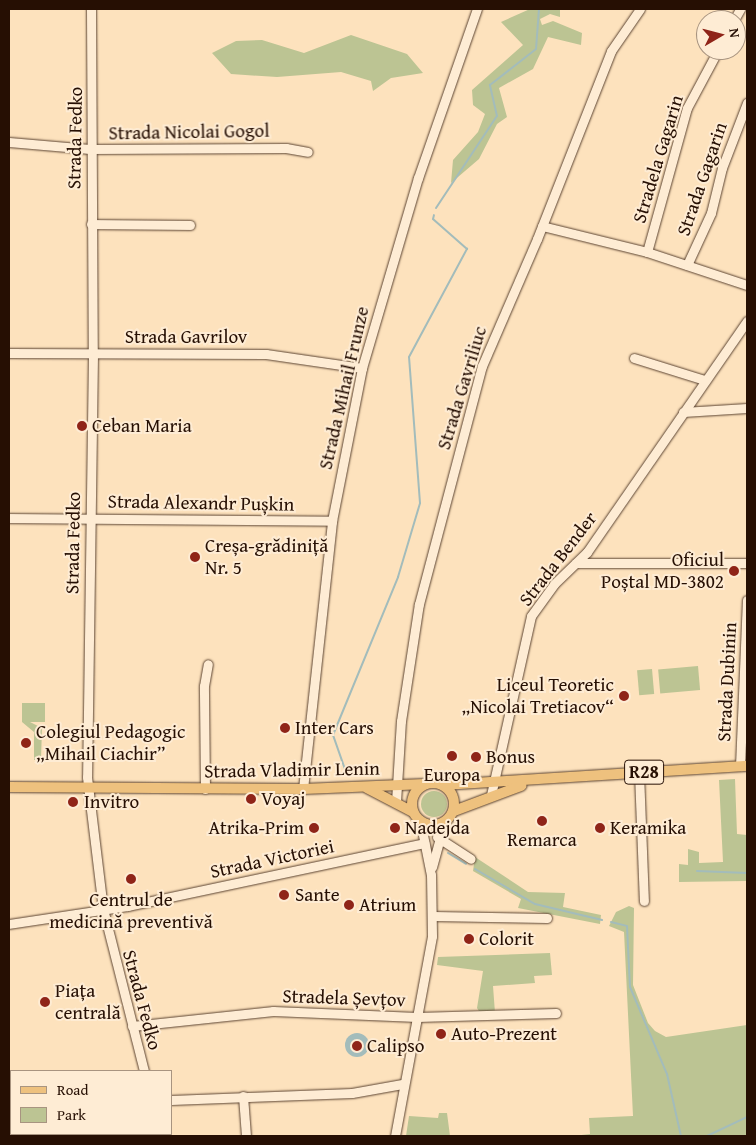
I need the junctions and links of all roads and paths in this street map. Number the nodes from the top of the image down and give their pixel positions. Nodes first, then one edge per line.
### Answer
1 (91, 9) edge
2 (477, 9) edge
3 (640, 9) edge
4 (713, 60) edge
5 (747, 103) edge
6 (9, 142) edge
7 (90, 149) junction
8 (308, 152) dead end
9 (91, 224) junction
10 (190, 226) dead end
11 (542, 226) junction
12 (647, 252) junction
13 (687, 265) junction
14 (747, 285) edge
15 (747, 320) edge
16 (9, 352) edge
17 (93, 354) junction
18 (634, 358) dead end
19 (362, 368) junction
20 (704, 380) junction
21 (747, 408) edge
22 (683, 412) junction
23 (9, 518) edge
24 (89, 518) junction
25 (332, 521) junction
26 (576, 563) junction
27 (747, 563) edge
28 (747, 600) edge
29 (208, 664) dead end
30 (744, 766) edge
31 (639, 773) junction
32 (542, 781) junction
33 (491, 783) junction
34 (425, 784) junction
35 (397, 785) junction
36 (444, 785) junction
37 (88, 786) junction
38 (364, 786) junction
39 (9, 787) edge
40 (205, 789) junction
41 (303, 789) junction
42 (491, 795) junction
43 (396, 802) junction
44 (454, 811) junction
45 (417, 816) junction
46 (444, 823) junction
47 (437, 837) junction
48 (424, 843) junction
49 (471, 859) dead end
50 (431, 875) junction
51 (644, 901) dead end
52 (103, 909) junction
53 (433, 916) junction
54 (547, 918) dead end
55 (9, 924) edge
56 (556, 1013) dead end
57 (418, 1017) junction
58 (132, 1026) junction
59 (144, 1070) edge
60 (402, 1084) junction
61 (243, 1096) junction
62 (172, 1100) edge
63 (246, 1136) edge
64 (395, 1136) edge

1 - 7 street, Strada Fedko
2 - 19 street, Strada Mihail Frunze
3 - 11 street, Strada Gavriliuc
4 - 12 street, Stradela Gagarin
5 - 13 street, Strada Gagarin
6 - 7 street, Strada Nicolai Gogol
7 - 8 street, Strada Nicolai Gogol
7 - 9 street, Strada Fedko
9 - 10 street
9 - 17 street, Strada Fedko
11 - 12 street
11 - 35 street, Strada Gavriliuc
12 - 13 street
13 - 14 street
15 - 20 street, Strada Bender
16 - 17 street, Strada Gavrilov
17 - 19 street, Strada Gavrilov
17 - 24 street, Strada Fedko
18 - 20 street
19 - 25 street, Strada Mihail Frunze
20 - 22 street, Strada Bender
21 - 22 street
22 - 26 street, Strada Bender
23 - 24 street, Strada Alexandr Pușkin
24 - 25 street, Strada Alexandr Pușkin
24 - 37 street, Strada Fedko
25 - 41 street, Strada Mihail Frunze
26 - 27 street
26 - 33 street, Strada Bender
28 - 30 street, Strada Dubinin
29 - 40 street
30 - 31 main road, R28
31 - 32 main road, R28
31 - 51 street
32 - 33 main road, R28
32 - 42 main road, R28
33 - 36 main road, R28
33 - 42 street, Strada Bender
34 - 35 main road, Strada Vladimir Lenin
34 - 36 main road, R28
34 - 45 main road
35 - 38 main road, Strada Vladimir Lenin
35 - 43 street, Strada Gavriliuc
36 - 44 main road
37 - 39 main road, Strada Vladimir Lenin
37 - 40 main road, Strada Vladimir Lenin
37 - 52 street, Strada Fedko
38 - 41 main road, Strada Vladimir Lenin
38 - 43 main road
40 - 41 main road, Strada Vladimir Lenin
42 - 44 main road, R28
43 - 45 main road
44 - 46 main road, R28
45 - 46 main road
45 - 48 street
46 - 47 street
47 - 49 street
47 - 50 street
48 - 50 street
48 - 52 street, Strada Victoriei
50 - 53 street
52 - 55 street, Strada Victoriei
52 - 58 street, Strada Fedko
53 - 54 street
53 - 57 street
56 - 57 street, Stradela Șevțov
57 - 58 street, Stradela Șevțov
57 - 60 street
58 - 59 street, Strada Fedko
60 - 61 street
60 - 64 street
61 - 62 street
61 - 63 street

